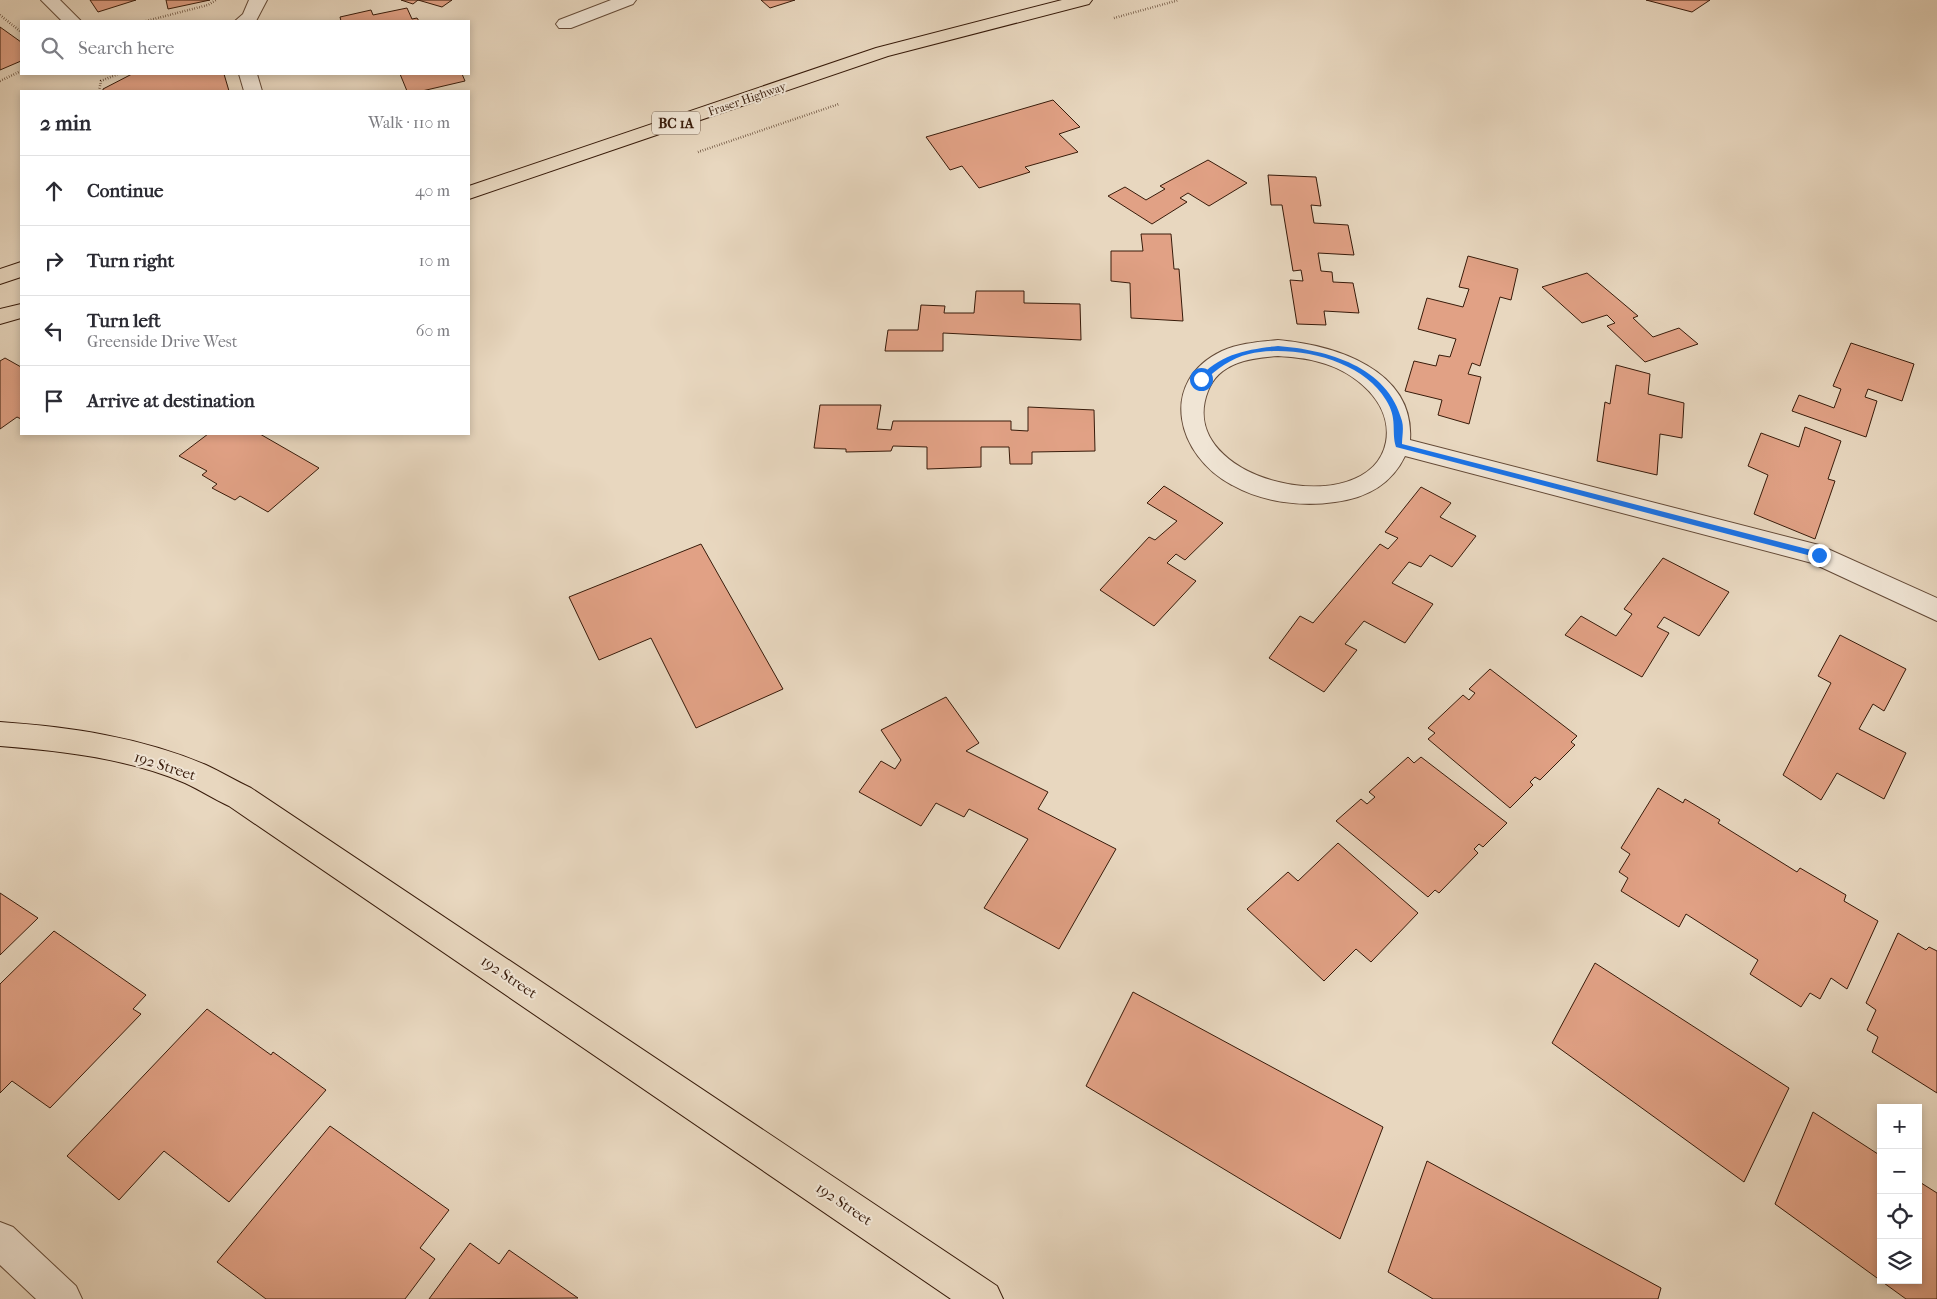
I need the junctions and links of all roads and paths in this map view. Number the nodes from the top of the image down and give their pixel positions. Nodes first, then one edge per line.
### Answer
1 (50, 0) edge
2 (217, 0) edge
3 (258, 0) edge
4 (627, 0) edge
5 (1083, 0) edge
6 (1179, 0) edge
7 (0, 15) edge
8 (1112, 18) dead end
9 (71, 20) edge
10 (150, 20) edge
11 (245, 20) edge
12 (565, 24) dead end
13 (20, 31) edge
14 (882, 52) junction
15 (20, 71) edge
16 (116, 75) edge
17 (248, 75) edge
18 (0, 81) edge
19 (99, 90) edge
20 (253, 90) edge
21 (845, 102) dead end
22 (691, 155) dead end
23 (478, 171) dead end
24 (470, 193) edge
25 (20, 269) edge
26 (0, 276) edge
27 (20, 311) edge
28 (0, 317) edge
29 (1399, 446) junction
30 (1937, 610) edge
31 (0, 734) edge
32 (0, 1240) edge
33 (64, 1299) edge
34 (984, 1299) edge

1 - 9 street
2 - 10 path
3 - 11 street
4 - 12 street
5 - 14 main road, Fraser Highway / BC 1A
6 - 8 path
7 - 13 path
14 - 23 main road, Fraser Highway
14 - 24 main road, Fraser Highway / BC 1A
15 - 18 path
16 - 19 path
17 - 20 street
21 - 22 path
25 - 26 main road
27 - 28 main road
29 - 29 street
29 - 30 street
31 - 34 main road, 192 Street
32 - 33 street

